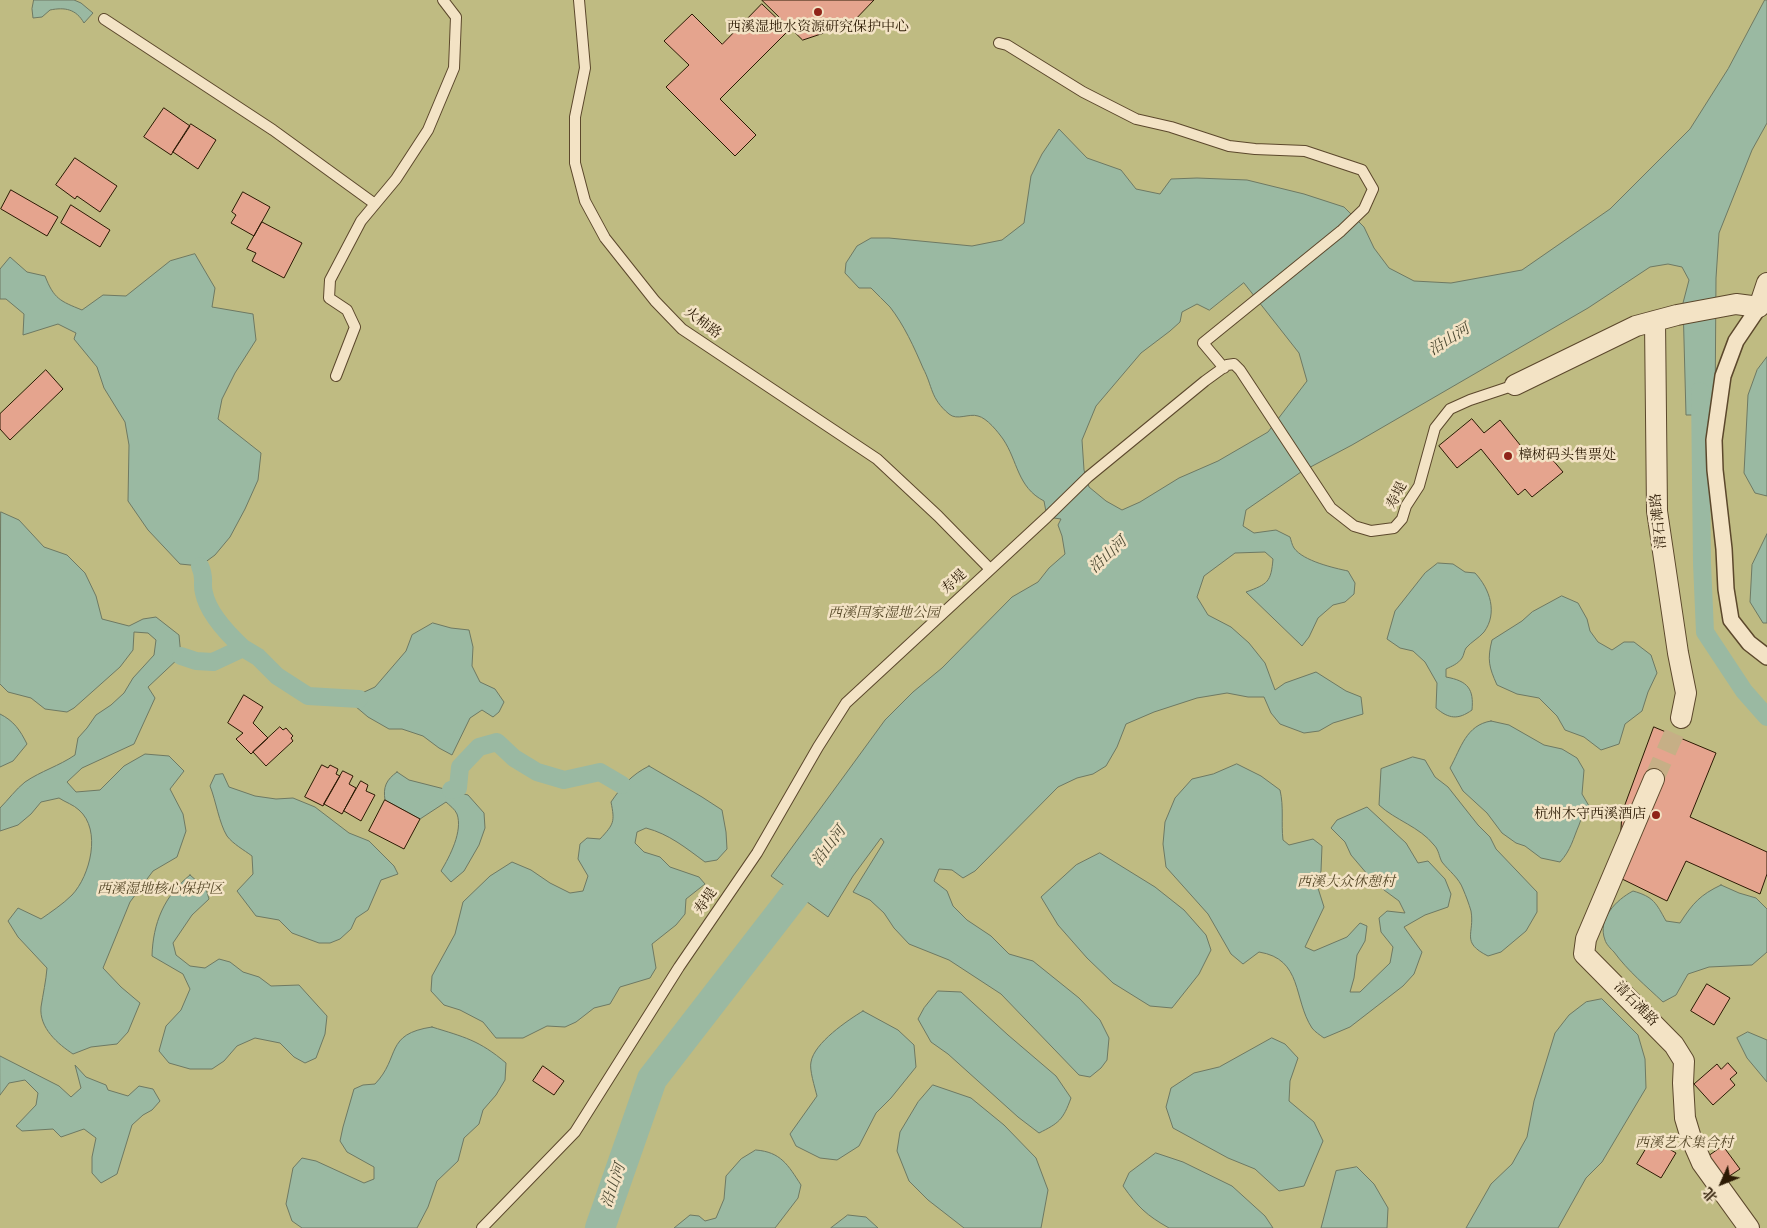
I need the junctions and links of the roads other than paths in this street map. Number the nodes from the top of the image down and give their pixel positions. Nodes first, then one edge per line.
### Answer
1 (443, 0) edge
2 (579, 0) edge
3 (104, 19) dead end
4 (999, 43) dead end
5 (375, 204) junction
6 (1767, 283) edge
7 (1760, 307) junction
8 (1655, 321) junction
9 (1224, 368) junction
10 (336, 376) dead end
11 (1515, 385) joint
12 (990, 569) junction
13 (1767, 657) edge
14 (1681, 718) tunnel mouth
15 (1654, 779) tunnel mouth
16 (482, 1228) edge
17 (1749, 1228) edge

1 - 5 lane
2 - 12 lane, 火柿路
3 - 5 lane
4 - 9 lane
5 - 10 lane
6 - 7 street
7 - 8 street
7 - 13 street
8 - 11 street
8 - 14 street, 清石滩路
9 - 11 lane, 寿堤
9 - 12 lane, 寿堤
12 - 16 lane, 寿堤
15 - 17 street, 清石滩路

